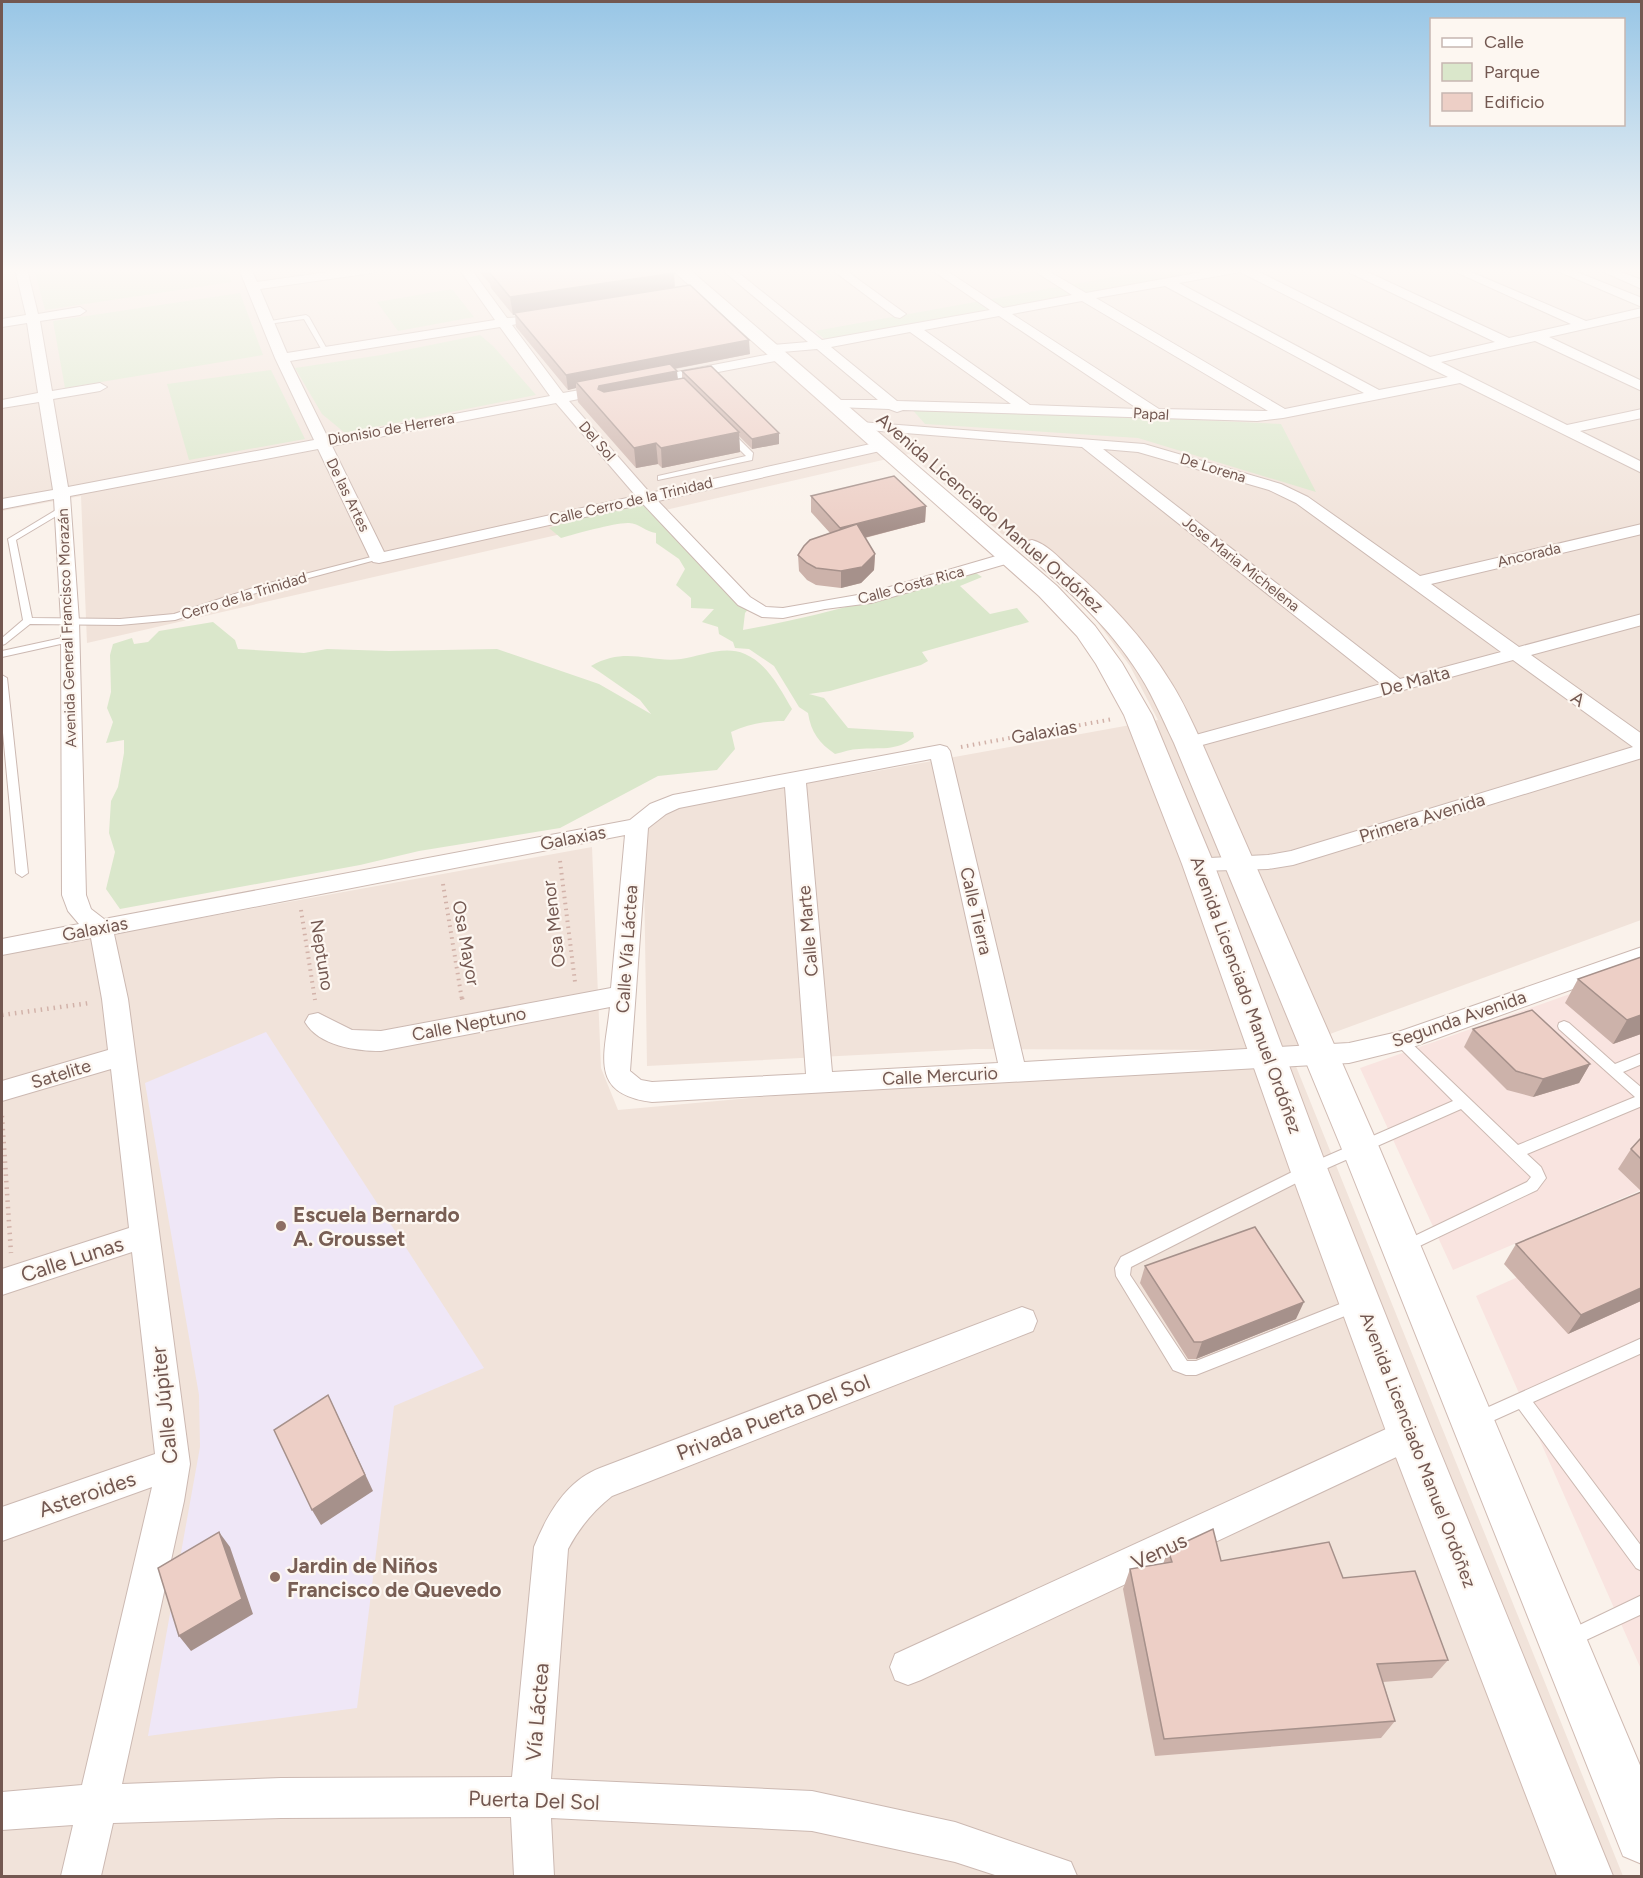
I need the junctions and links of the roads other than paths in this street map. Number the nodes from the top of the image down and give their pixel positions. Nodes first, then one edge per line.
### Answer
1 (39, 357) edge
2 (290, 357) edge
3 (529, 357) edge
4 (745, 357) edge
5 (809, 357) edge
6 (809, 357) edge
7 (954, 357) edge
8 (1069, 357) edge
9 (1185, 357) edge
10 (1306, 357) edge
11 (1420, 357) edge
12 (1447, 357) edge
13 (1578, 357) edge
14 (282, 358) joint
15 (1429, 361) junction
16 (1462, 378) junction
17 (100, 387) dead end
18 (1641, 387) edge
19 (1377, 395) junction
20 (46, 396) junction
21 (559, 398) junction
22 (2, 404) edge
23 (1025, 408) junction
24 (1641, 413) edge
25 (1156, 414) junction
26 (1283, 414) junction
27 (879, 420) junction
28 (718, 424) edge
29 (1568, 429) junction
30 (322, 442) junction
31 (1085, 442) junction
32 (1641, 468) edge
33 (661, 478) dead end
34 (645, 497) junction
35 (63, 500) junction
36 (2, 504) edge
37 (1641, 529) edge
38 (1010, 557) junction
39 (379, 558) junction
40 (1417, 582) junction
41 (744, 601) joint
42 (1641, 619) edge
43 (28, 621) junction
44 (70, 630) junction
45 (2, 642) edge
46 (2, 654) edge
47 (1514, 654) junction
48 (2, 678) edge
49 (1396, 686) junction
50 (1188, 743) junction
51 (1641, 744) edge
52 (940, 751) joint
53 (1641, 751) edge
54 (795, 780) junction
55 (637, 826) junction
56 (1238, 863) junction
57 (1198, 864) junction
58 (22, 873) dead end
59 (101, 928) junction
60 (2, 947) edge
61 (1641, 955) edge
62 (623, 995) junction
63 (318, 1022) road end
64 (1564, 1026) dead end
65 (1401, 1041) junction
66 (121, 1056) junction
67 (1321, 1056) junction
68 (1641, 1058) edge
69 (1271, 1059) junction
70 (1612, 1071) junction
71 (617, 1072) joint
72 (1013, 1072) junction
73 (820, 1083) junction
74 (2, 1091) edge
75 (1641, 1098) edge
76 (1462, 1102) junction
77 (1360, 1147) junction
78 (1516, 1152) junction
79 (1309, 1170) junction
80 (143, 1236) junction
81 (1401, 1249) junction
82 (7, 1280) edge
83 (1361, 1303) junction
84 (1022, 1321) dead end
85 (1641, 1345) edge
86 (1522, 1400) junction
87 (1472, 1422) junction
88 (1410, 1434) junction
89 (173, 1464) junction
90 (2, 1524) edge
91 (550, 1547) joint
92 (1641, 1562) edge
93 (1641, 1604) edge
94 (1562, 1643) junction
95 (908, 1667) dead end
96 (530, 1797) junction
97 (97, 1804) junction
98 (2, 1811) edge
99 (1641, 1837) edge
100 (81, 1876) edge
101 (534, 1876) edge
102 (1057, 1876) edge
103 (1585, 1876) edge

1 - 20 street, Avenida General Francisco Morazán
2 - 14 street
3 - 21 street, Del Sol
4 - 21 street, Dionisio de Herrera
5 - 27 main road, Avenida Licenciado Manuel Ordóñez
6 - 27 street
7 - 23 street
8 - 25 street
9 - 26 street
10 - 19 street
11 - 15 street
12 - 15 street
13 - 18 street
14 - 30 street, De las Artes
15 - 16 street
16 - 19 street, Papal
16 - 29 street
17 - 20 street
19 - 26 street, Papal
20 - 22 street
20 - 35 street, Avenida General Francisco Morazán
21 - 30 street, Dionisio de Herrera
21 - 34 street, Del Sol
23 - 25 street, Papal
23 - 27 street, Papal
24 - 29 street
25 - 26 street, Papal
27 - 31 street, De Lorena
27 - 34 street, Calle Cerro de la Trinidad
27 - 38 main road, Avenida Licenciado Manuel Ordóñez
27 - 50 main road, Avenida Licenciado Manuel Ordóñez
28 - 33 lane
29 - 32 street
30 - 35 street, Dionisio de Herrera
30 - 39 street, De las Artes
31 - 40 street, De Lorena
31 - 49 street, Jose Maria Michelena
34 - 39 street, Calle Cerro de la Trinidad
34 - 41 street, Del Sol
35 - 36 street, Dionisio de Herrera
35 - 43 lane
35 - 44 street, Avenida General Francisco Morazán
37 - 40 street, Ancorada
38 - 41 street, Calle Costa Rica
38 - 57 main road, Avenida Licenciado Manuel Ordóñez
39 - 44 lane, Cerro de la Trinidad
40 - 47 street, De Lorena
42 - 47 street, De Malta
43 - 44 lane
43 - 45 lane
44 - 46 lane
44 - 59 street, Avenida General Francisco Morazán
47 - 49 street, De Malta
47 - 51 street, A
48 - 58 lane
49 - 50 street, De Malta
50 - 56 main road, Avenida Licenciado Manuel Ordóñez
52 - 54 street, Galaxias
52 - 72 street, Calle Tierra
53 - 56 street, Primera Avenida
54 - 55 street, Galaxias
54 - 73 street, Calle Marte
55 - 59 street, Galaxias
55 - 62 street, Calle Vía Láctea
56 - 57 street, Primera Avenida
56 - 67 main road, Avenida Licenciado Manuel Ordóñez
57 - 69 main road, Avenida Licenciado Manuel Ordóñez
59 - 60 street, Galaxias
59 - 66 street, Calle Júpiter
61 - 65 street, Segunda Avenida
62 - 63 street, Calle Neptuno
62 - 71 street, Calle Vía Láctea
64 - 70 lane
65 - 67 street, Segunda Avenida
65 - 76 lane
66 - 74 street, Satelite
66 - 80 street, Calle Júpiter
67 - 69 street, Segunda Avenida
67 - 77 main road, Avenida Licenciado Manuel Ordóñez
68 - 70 lane
69 - 72 street, Calle Mercurio
69 - 79 main road, Avenida Licenciado Manuel Ordóñez
70 - 75 lane
71 - 73 street, Calle Mercurio
72 - 73 street, Calle Mercurio
75 - 78 lane
76 - 77 lane
76 - 78 lane
77 - 79 lane
77 - 81 main road, Avenida Licenciado Manuel Ordóñez
78 - 81 lane
79 - 83 main road, Avenida Licenciado Manuel Ordóñez
79 - 83 lane
80 - 82 street, Calle Lunas
80 - 89 street, Calle Júpiter
81 - 87 main road, Avenida Licenciado Manuel Ordóñez
83 - 88 main road, Avenida Licenciado Manuel Ordóñez
84 - 91 street, Privada Puerta Del Sol
85 - 86 lane
86 - 87 lane
86 - 92 lane
87 - 94 main road, Avenida Licenciado Manuel Ordóñez
88 - 95 street, Venus
88 - 103 main road, Avenida Licenciado Manuel Ordóñez
89 - 90 street, Asteroides
89 - 97 street, Calle Júpiter
91 - 96 street, Vía Láctea
93 - 94 lane
94 - 99 main road, Avenida Licenciado Manuel Ordóñez
96 - 97 street, Puerta Del Sol
96 - 101 street, Vía Láctea
96 - 102 street, Puerta Del Sol
97 - 98 street, Puerta Del Sol
97 - 100 street, Calle Júpiter

